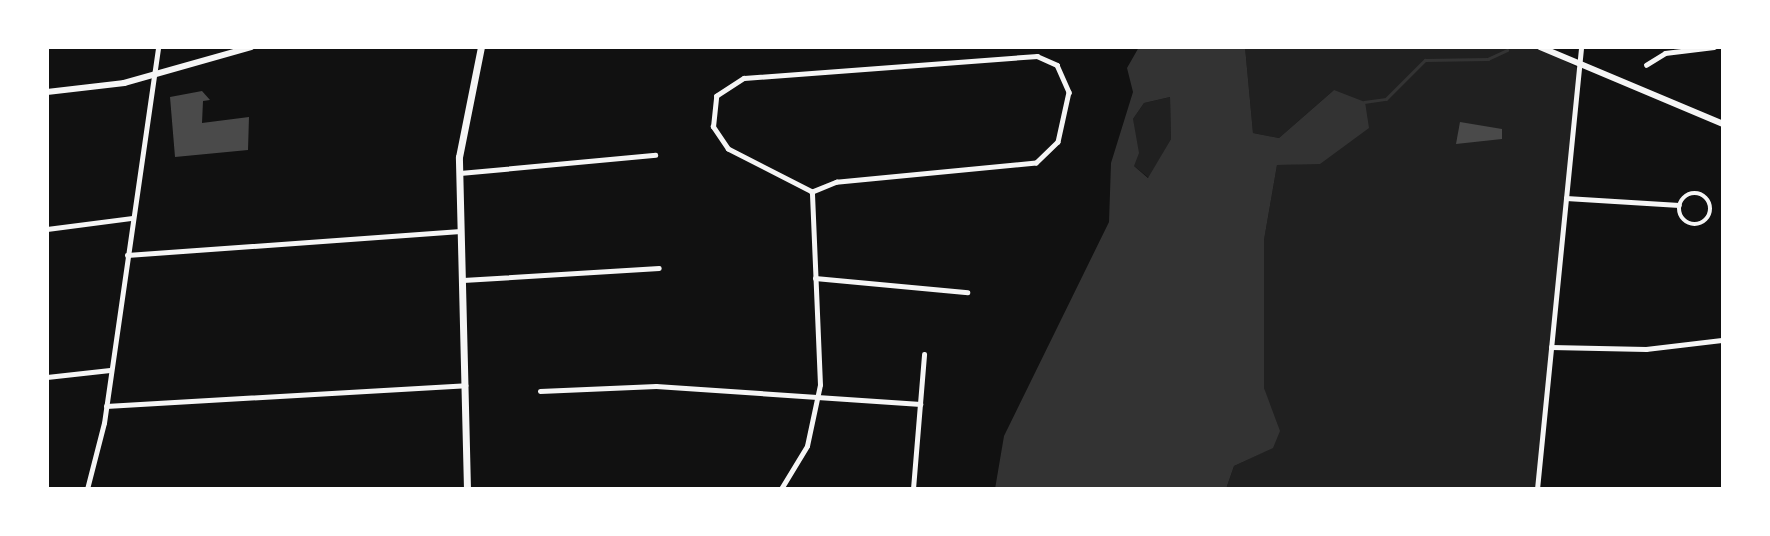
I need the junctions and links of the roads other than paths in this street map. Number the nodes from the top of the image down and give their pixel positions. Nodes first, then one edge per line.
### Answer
1 (158, 47) edge
2 (251, 47) edge
3 (481, 47) edge
4 (1540, 47) edge
5 (1581, 47) edge
6 (1714, 47) edge
7 (1580, 62) junction
8 (1646, 65) dead end
9 (154, 73) junction
10 (47, 92) edge
11 (1723, 124) edge
12 (655, 155) dead end
13 (459, 173) junction
14 (811, 192) junction
15 (1566, 198) junction
16 (1679, 205) junction
17 (132, 218) junction
18 (47, 229) edge
19 (461, 231) junction
20 (126, 255) junction
21 (659, 268) dead end
22 (815, 278) junction
23 (463, 280) junction
24 (967, 292) dead end
25 (1723, 340) edge
26 (1551, 347) junction
27 (924, 354) dead end
28 (110, 370) junction
29 (47, 377) edge
30 (466, 385) junction
31 (540, 391) dead end
32 (818, 398) junction
33 (920, 404) junction
34 (106, 406) junction
35 (87, 489) edge
36 (467, 489) edge
37 (781, 489) edge
38 (913, 489) edge
39 (1537, 489) edge

1 - 9 street
2 - 9 main road
3 - 13 main road
4 - 7 main road
5 - 7 street
6 - 8 street
7 - 11 main road
7 - 15 street
9 - 10 main road
9 - 17 street
12 - 13 street
13 - 19 main road
14 - 14 street
14 - 22 street
15 - 16 street
15 - 26 street
16 - 16 street
17 - 18 street
17 - 20 street
19 - 20 street
19 - 23 main road
20 - 28 street
21 - 23 street
22 - 24 street
22 - 32 street
23 - 30 main road
25 - 26 street
26 - 39 street
27 - 33 street
28 - 29 street
28 - 34 street
30 - 34 street
30 - 36 main road
31 - 32 street
32 - 33 street
32 - 37 street
33 - 38 street
34 - 35 street

